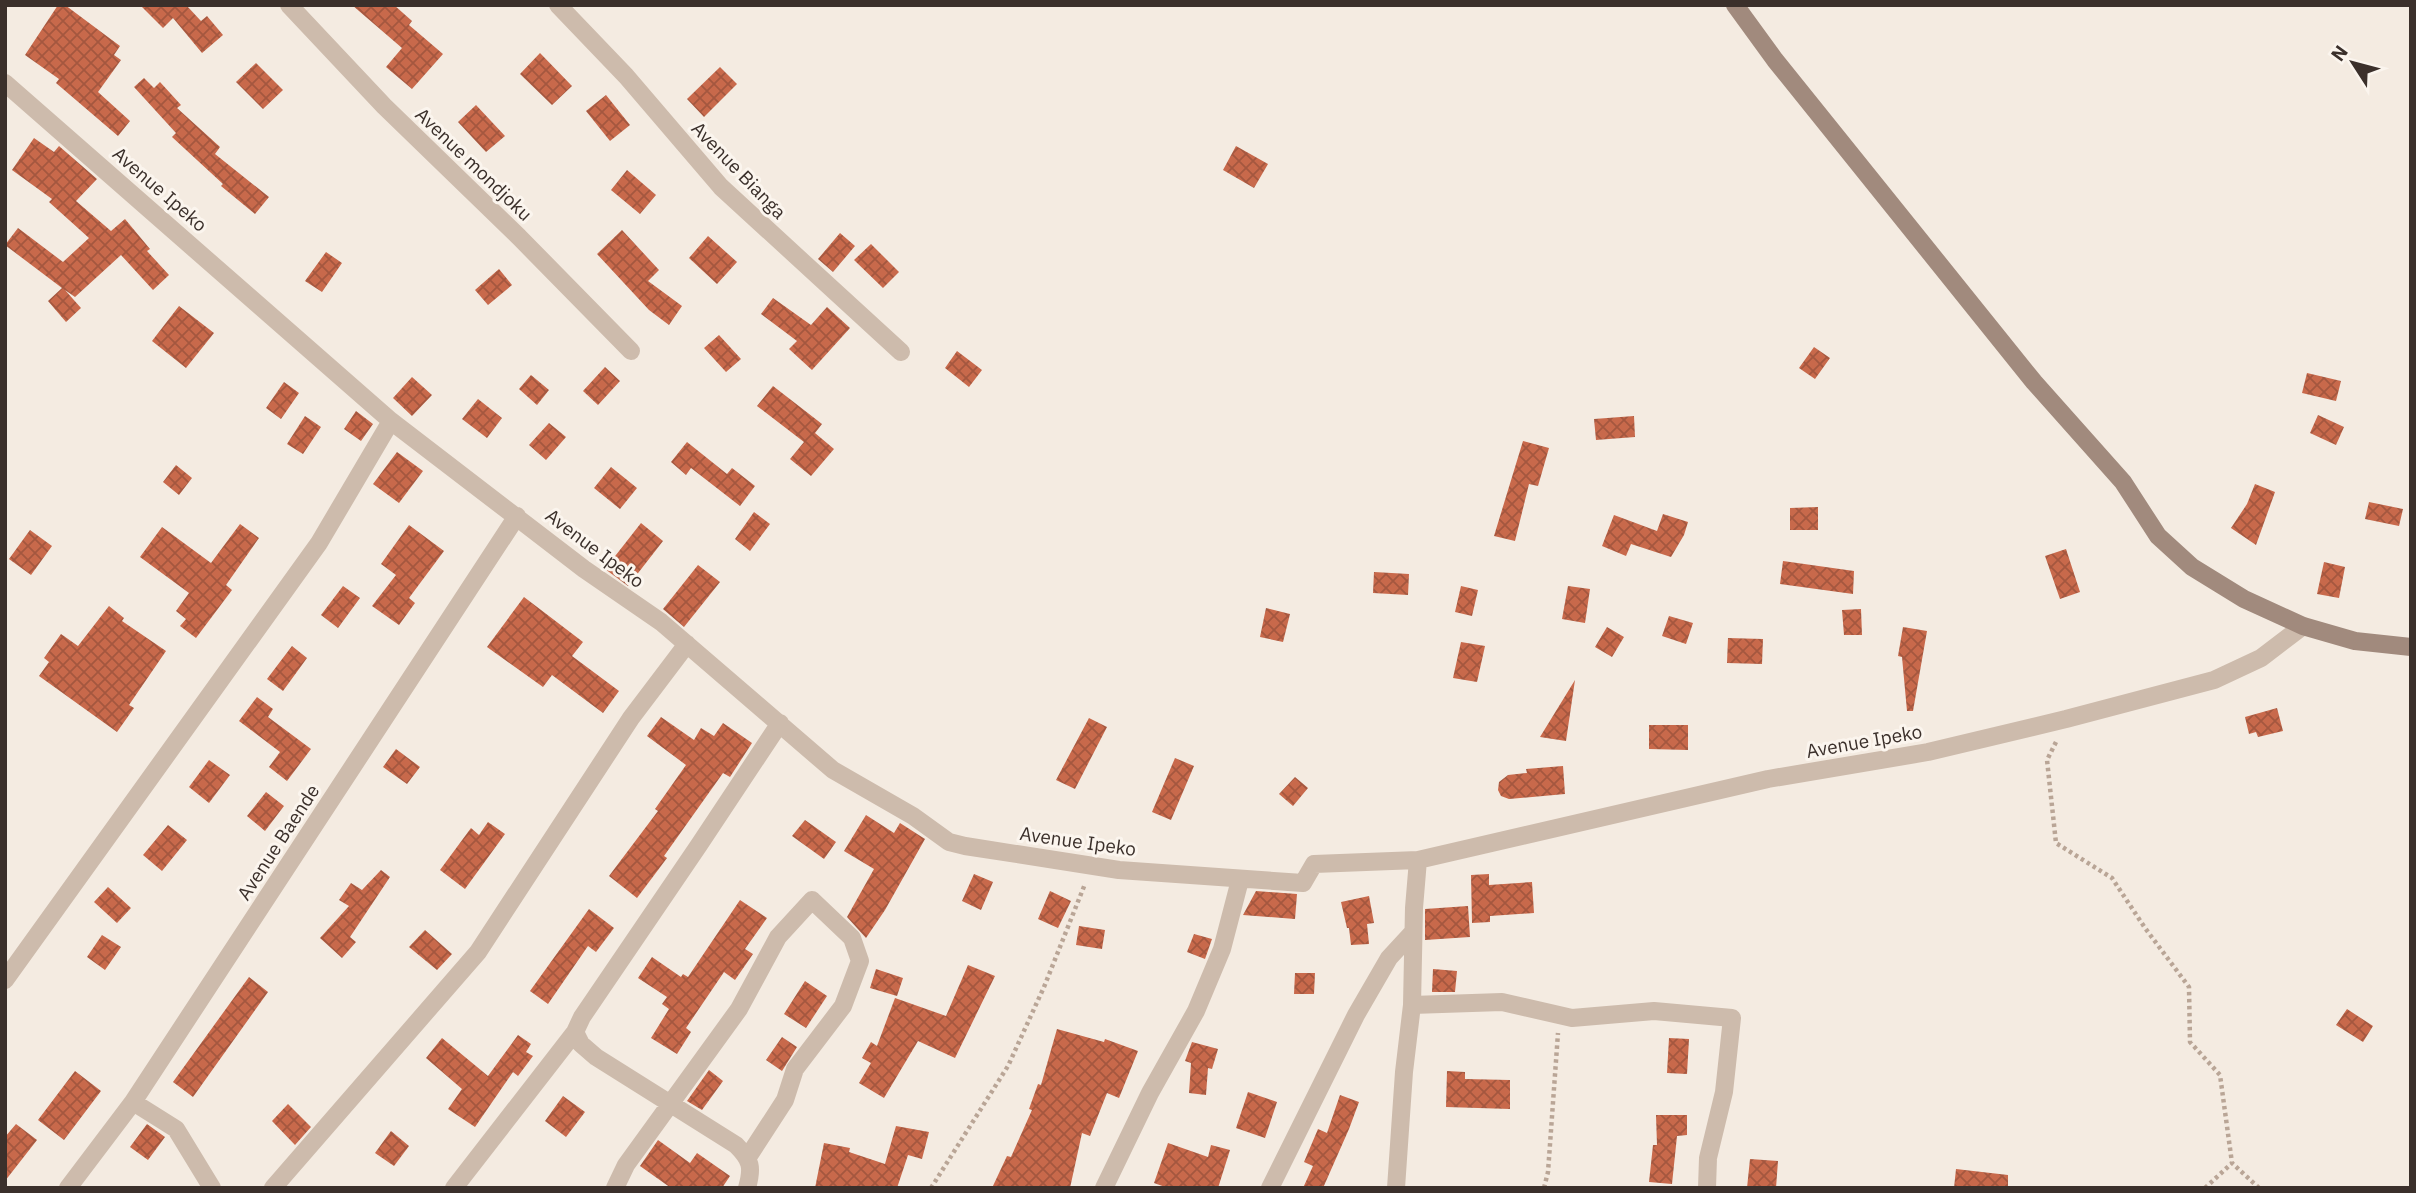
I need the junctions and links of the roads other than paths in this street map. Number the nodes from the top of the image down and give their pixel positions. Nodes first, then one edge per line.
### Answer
1 (289, 5) edge
2 (558, 5) edge
3 (1735, 5) edge
4 (5, 83) edge
5 (631, 351) dead end
6 (901, 352) dead end
7 (391, 421) junction
8 (517, 516) junction
9 (2303, 626) junction
10 (687, 644) junction
11 (2411, 648) edge
12 (779, 723) junction
13 (1418, 860) junction
14 (1240, 880) junction
15 (1413, 932) junction
16 (5, 980) edge
17 (1412, 1005) junction
18 (575, 1032) junction
19 (133, 1102) junction
20 (670, 1104) junction
21 (748, 1157) junction
22 (68, 1188) edge
23 (212, 1188) edge
24 (273, 1188) edge
25 (454, 1188) edge
26 (615, 1188) edge
27 (747, 1188) edge
28 (1104, 1188) edge
29 (1270, 1188) edge
30 (1396, 1188) edge
31 (1707, 1188) edge

1 - 5 street, Avenue mondjoku
2 - 6 street, Avenue Bianga
3 - 9 street
4 - 7 street, Avenue Ipeko
7 - 8 street, Avenue Ipeko
7 - 16 street
8 - 10 street, Avenue Ipeko
8 - 19 street, Avenue Baende
9 - 11 street
9 - 13 street, Avenue Ipeko
10 - 12 street, Avenue Ipeko
10 - 24 street
12 - 14 street, Avenue Ipeko
12 - 18 street
13 - 14 street, Avenue Ipeko
13 - 15 street
14 - 28 street
15 - 17 street
15 - 29 street
17 - 30 street
17 - 31 street
18 - 20 street
18 - 25 street
19 - 22 street, Avenue Baende
19 - 23 street
20 - 21 street
20 - 21 street
20 - 26 street
21 - 27 street

